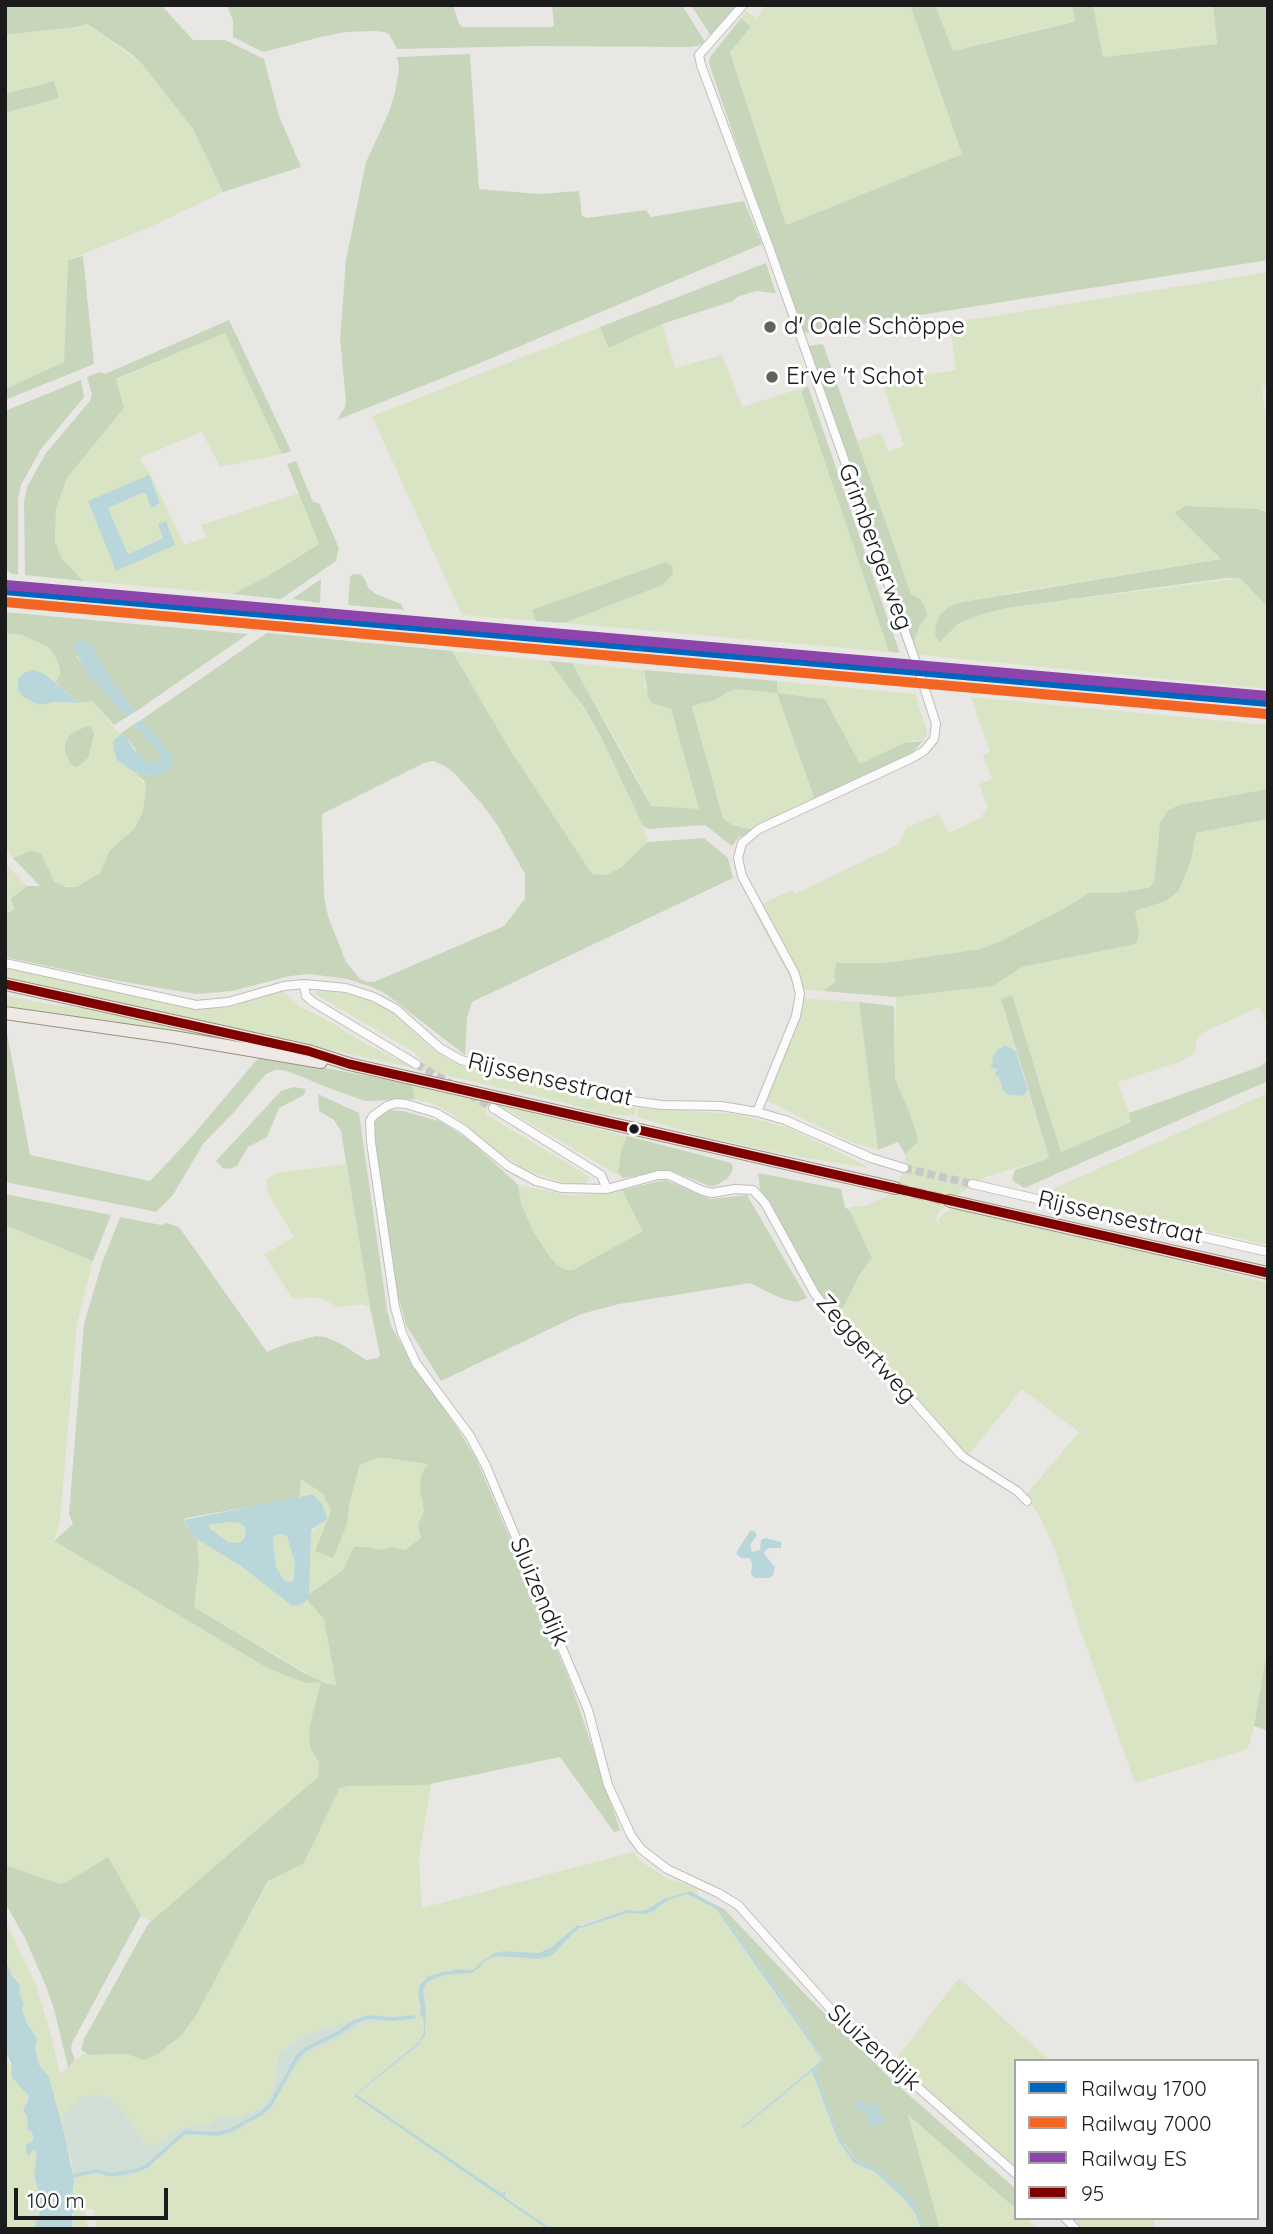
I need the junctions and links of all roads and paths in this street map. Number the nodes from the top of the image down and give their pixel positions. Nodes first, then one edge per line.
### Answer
1 (743, 5) edge
2 (5, 963) edge
3 (304, 984) junction
4 (5, 985) edge
5 (5, 1013) edge
6 (349, 1064) junction
7 (416, 1064) tunnel mouth
8 (493, 1108) tunnel mouth
9 (757, 1112) junction
10 (904, 1168) tunnel mouth
11 (972, 1184) tunnel mouth
12 (895, 1188) tunnel mouth
13 (607, 1189) junction
14 (950, 1200) tunnel mouth
15 (1268, 1252) edge
16 (1268, 1273) edge
17 (1027, 1501) dead end
18 (1014, 2172) edge

1 - 9 street, Grimbergerweg
2 - 3 street, Rijssensestraat
3 - 7 street
3 - 9 street, Rijssensestraat
4 - 6 main road, Rijssensestraat
5 - 6 main road, Rijssensestraat
6 - 12 main road, Rijssensestraat
8 - 13 street
9 - 10 street, Rijssensestraat
11 - 15 street, Rijssensestraat
13 - 17 street, Zeggertweg
13 - 18 street, Sluizendijk
14 - 16 main road, Rijssensestraat

